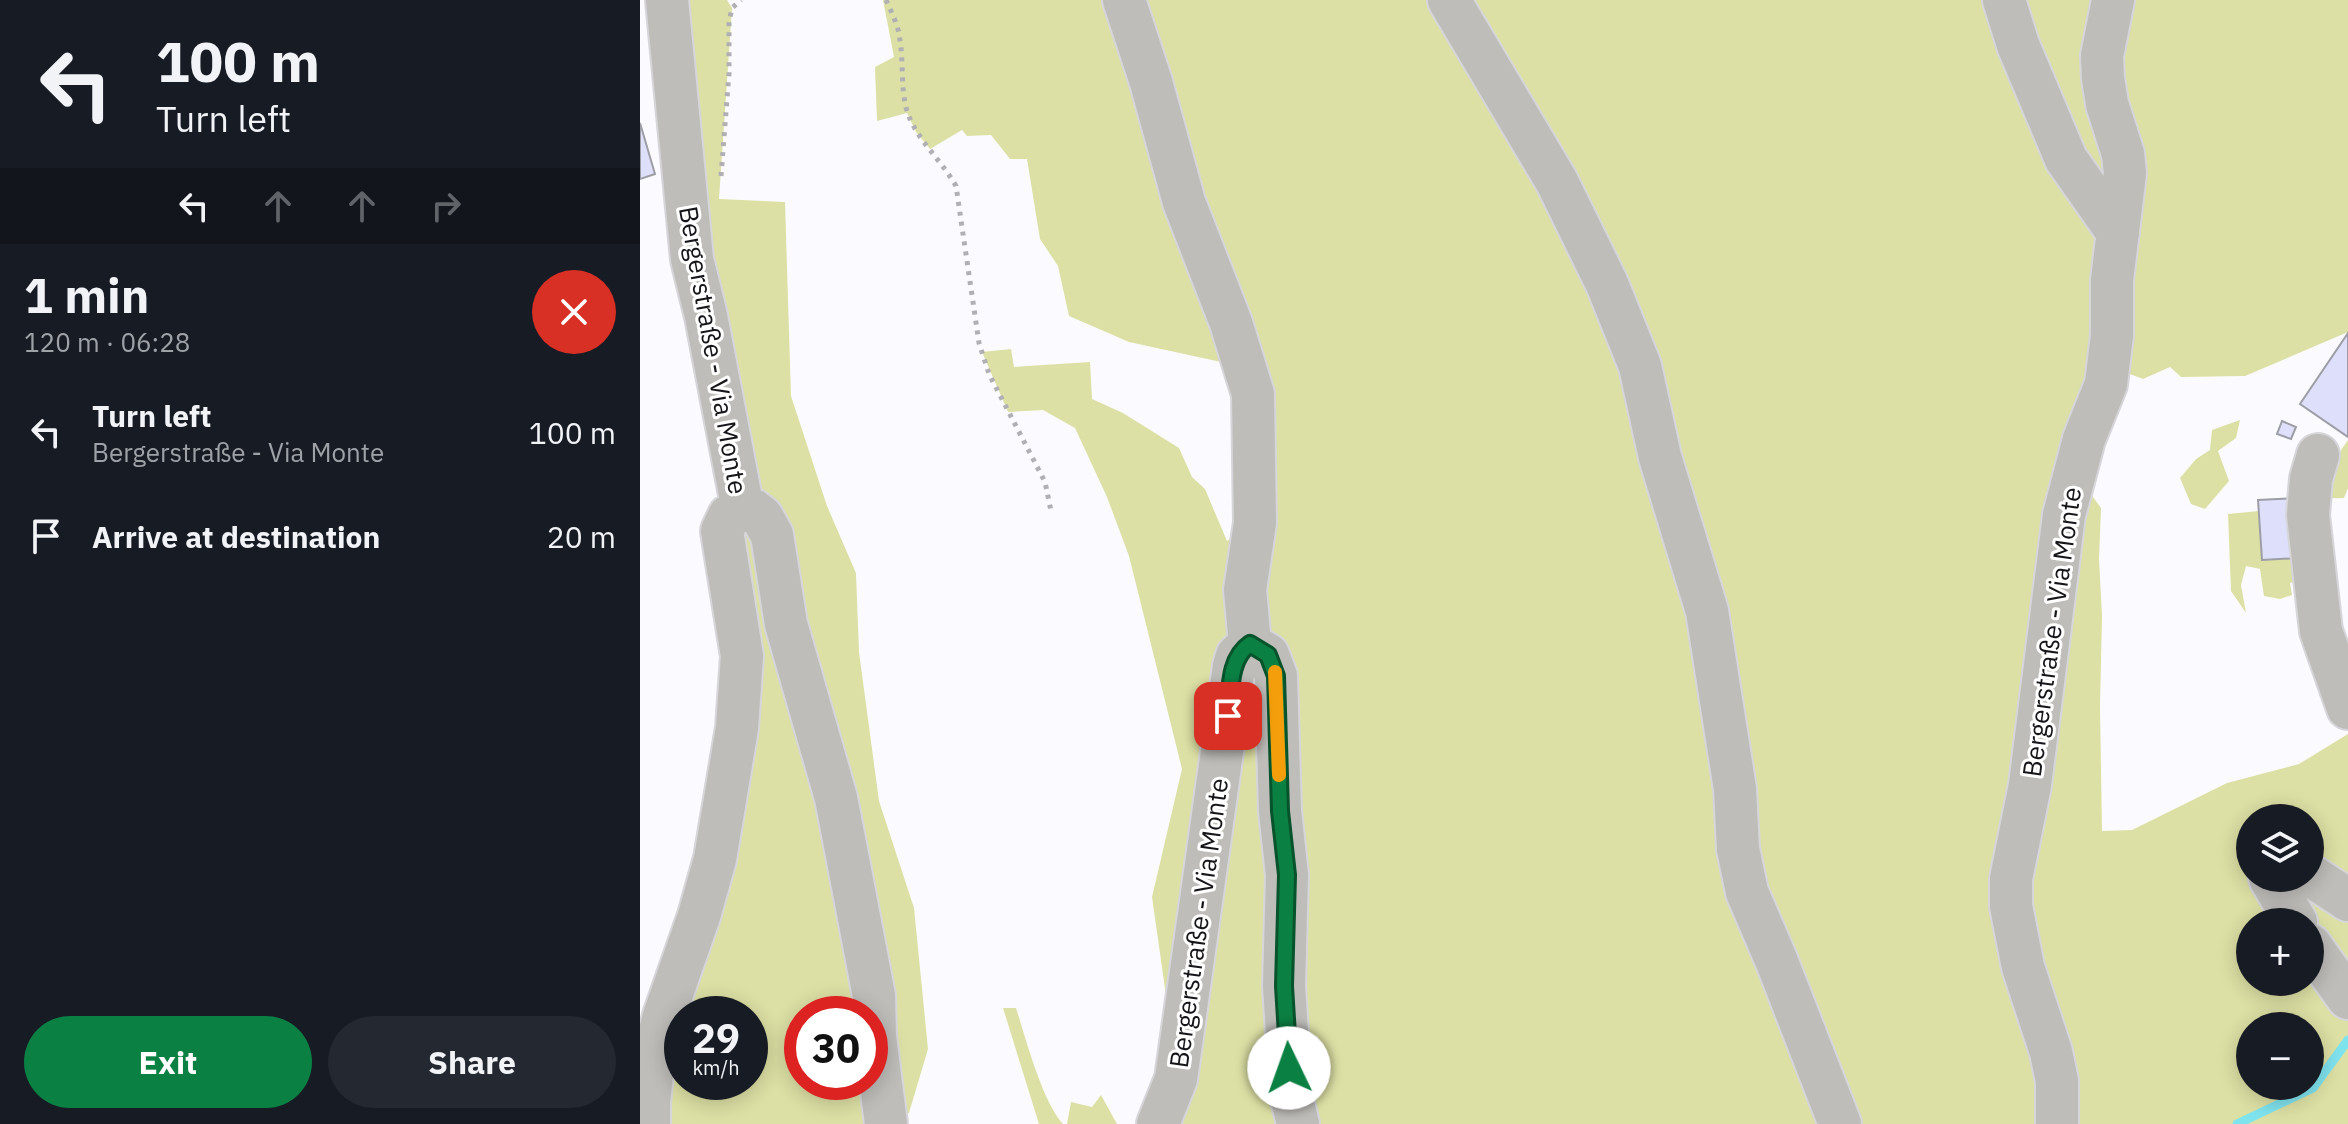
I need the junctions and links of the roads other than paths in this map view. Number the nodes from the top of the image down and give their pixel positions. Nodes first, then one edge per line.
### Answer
1 (667, 0) edge
2 (1124, 0) edge
3 (1449, 0) edge
4 (2004, 0) edge
5 (2113, 0) edge
6 (2118, 233) junction
7 (2318, 455) dead end
8 (743, 510) junction
9 (1250, 644) junction
10 (2348, 708) edge
11 (2324, 884) edge
12 (2348, 900) edge
13 (2324, 965) edge
14 (2348, 998) edge
15 (649, 1124) edge
16 (886, 1124) edge
17 (1158, 1124) edge
18 (1298, 1124) edge
19 (1840, 1124) edge
20 (2057, 1124) edge

1 - 8 street, Bergerstraße - Via Monte
2 - 9 street
3 - 19 street
4 - 6 street
5 - 6 street, Bergerstraße - Via Monte
6 - 20 street, Bergerstraße - Via Monte
7 - 10 street
8 - 15 street, Bergerstraße - Via Monte
8 - 16 street, Bergerstraße - Via Monte
9 - 17 street, Bergerstraße - Via Monte
9 - 18 street
11 - 12 street
13 - 14 street

